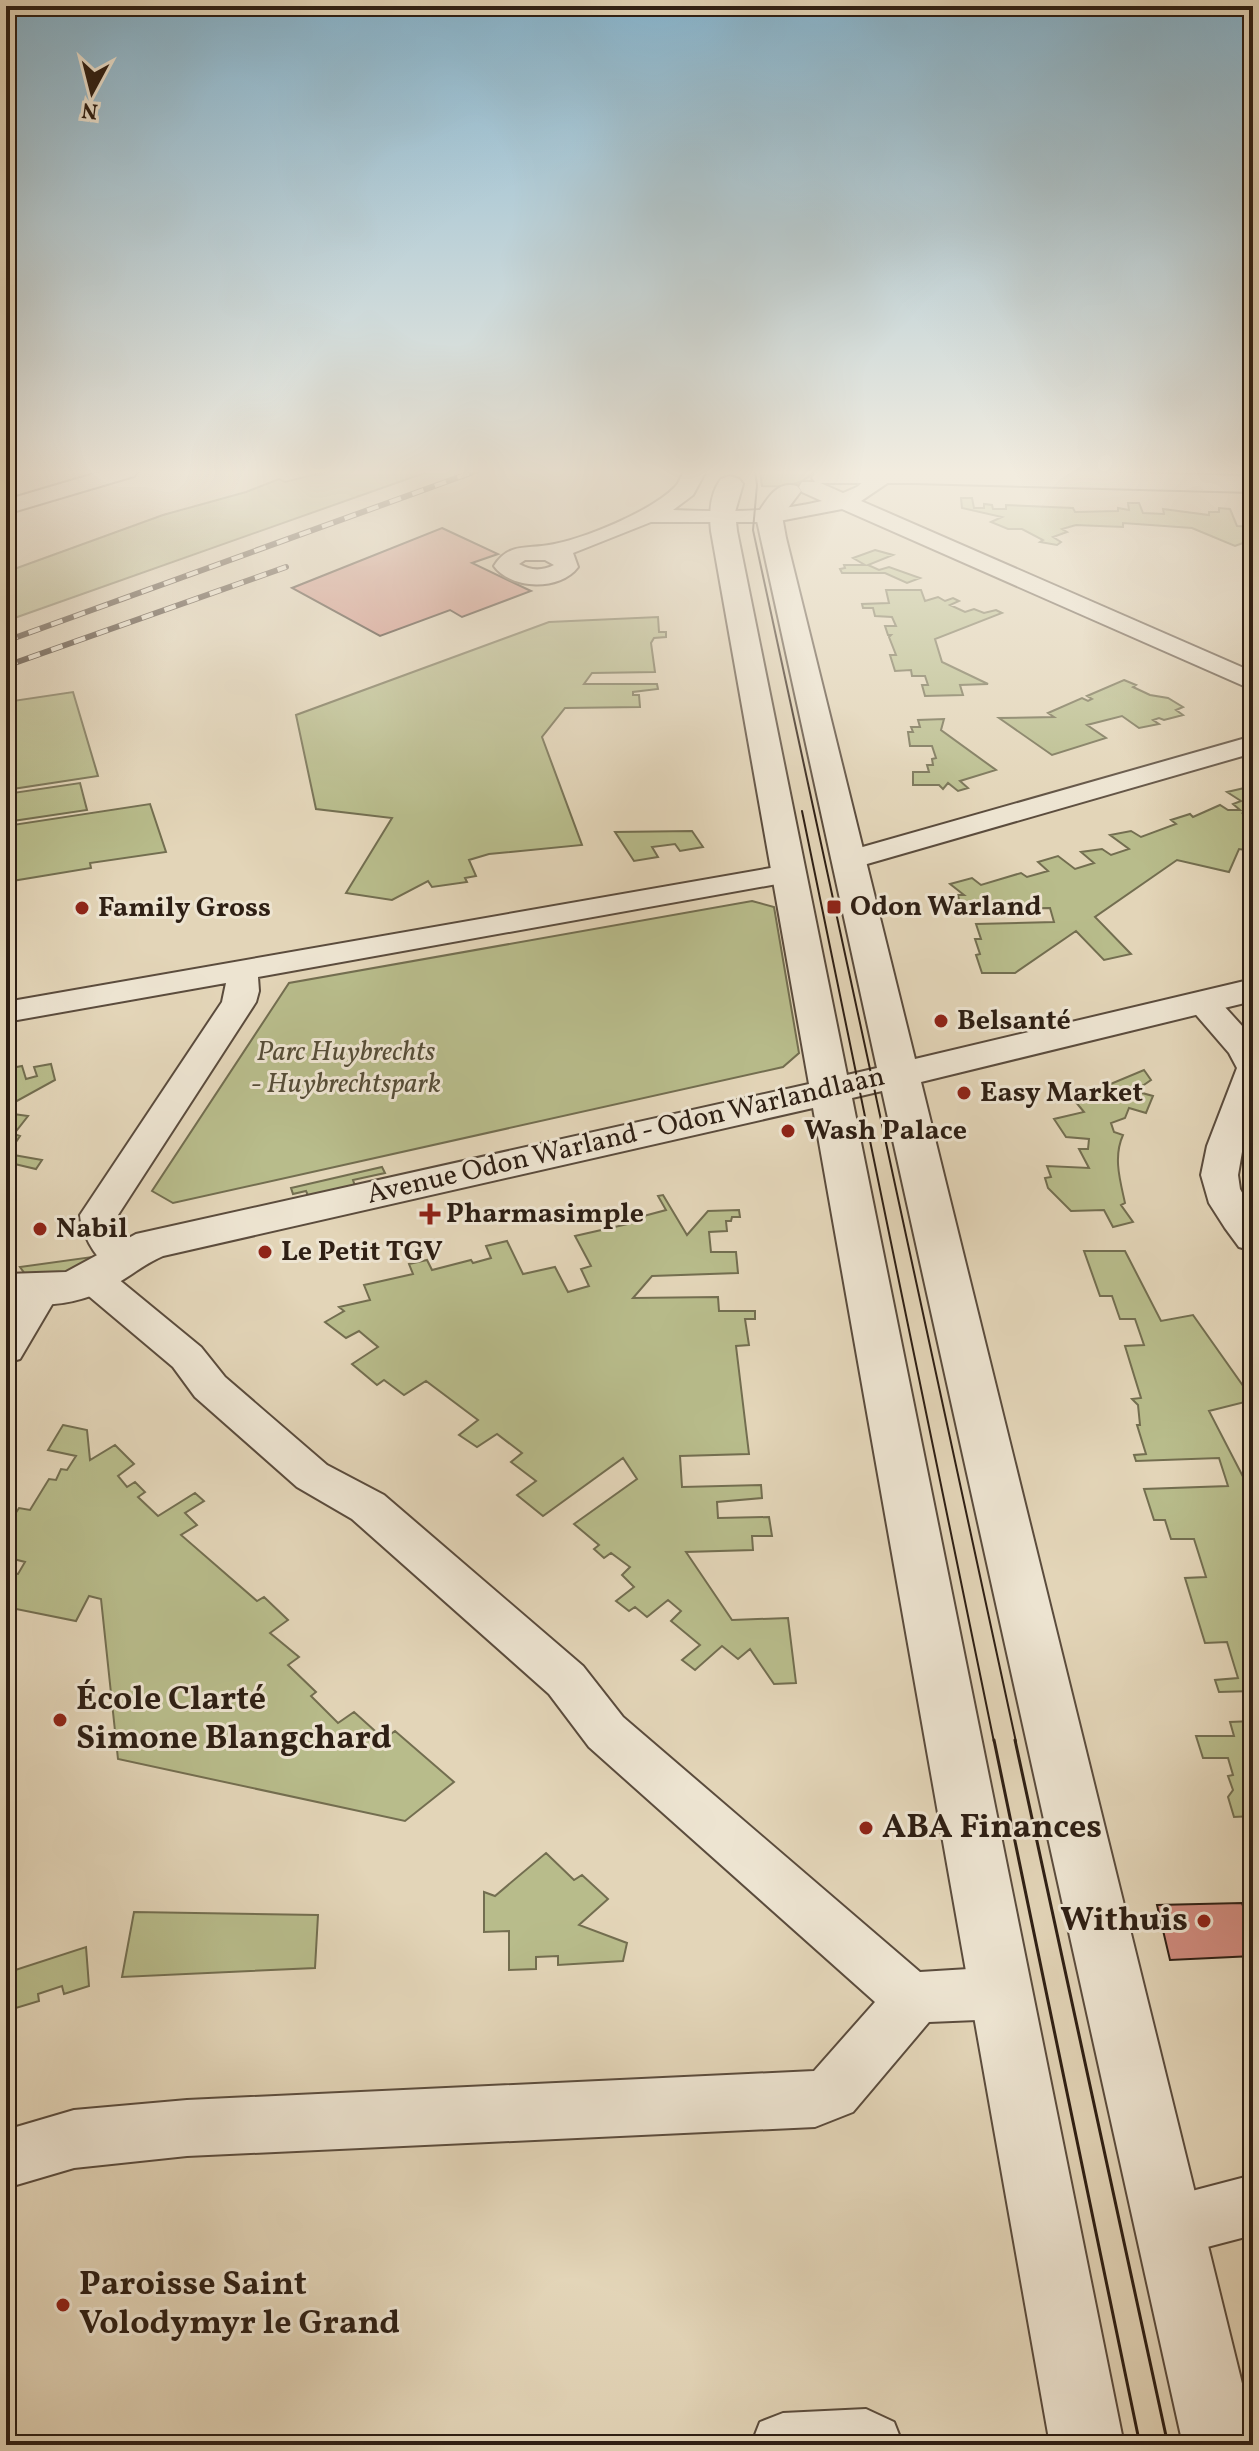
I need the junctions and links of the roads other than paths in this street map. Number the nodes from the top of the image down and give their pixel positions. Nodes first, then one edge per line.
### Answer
1 (734, 585) edge
2 (785, 585) edge
3 (1032, 585) edge
4 (1253, 682) edge
5 (1253, 744) edge
6 (849, 860) junction
7 (788, 874) junction
8 (241, 971) junction
9 (1253, 990) edge
10 (1202, 1002) junction
11 (6, 1012) edge
12 (1253, 1069) edge
13 (898, 1073) junction
14 (830, 1090) junction
15 (1253, 1238) edge
16 (106, 1267) junction
17 (23, 1290) edge
18 (6, 1349) edge
19 (1001, 1993) junction
20 (912, 2000) junction
21 (6, 2159) edge
22 (1253, 2205) edge
23 (1169, 2227) junction
24 (783, 2445) edge
25 (871, 2445) edge
26 (1087, 2445) edge
27 (1220, 2445) edge

1 - 7 street
2 - 6 street
3 - 4 street
5 - 6 street
6 - 13 street
7 - 8 street
7 - 14 street
8 - 11 street
8 - 16 street
9 - 10 street, Avenue Odon Warland - Odon Warlandlaan
10 - 12 street
10 - 13 street, Avenue Odon Warland - Odon Warlandlaan
12 - 15 street
13 - 14 street, Avenue Odon Warland - Odon Warlandlaan
13 - 23 street
14 - 16 street, Avenue Odon Warland - Odon Warlandlaan
14 - 19 street
16 - 17 street, Avenue Odon Warland - Odon Warlandlaan
16 - 20 street
17 - 18 street
19 - 20 street
19 - 26 street
20 - 21 street
22 - 23 street
23 - 27 street
24 - 25 street

